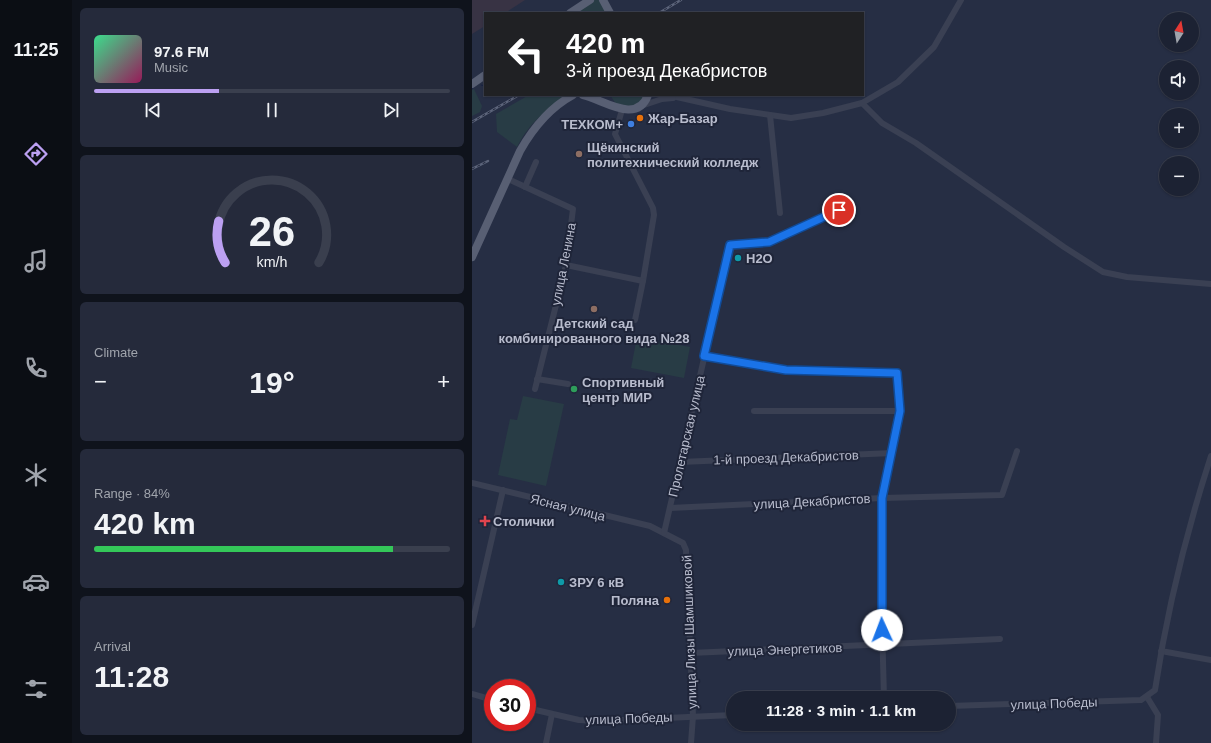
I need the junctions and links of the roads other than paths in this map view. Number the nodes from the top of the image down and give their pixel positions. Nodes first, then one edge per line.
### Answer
1 (590, 0) edge
2 (603, 0) edge
3 (961, 0) edge
4 (572, 12) edge
5 (609, 12) edge
6 (484, 76) edge
7 (472, 84) edge
8 (572, 96) edge
9 (586, 96) edge
10 (608, 96) edge
11 (648, 96) edge
12 (671, 96) edge
13 (677, 98) junction
14 (862, 104) junction
15 (638, 108) junction
16 (620, 109) junction
17 (770, 115) junction
18 (536, 162) dead end
19 (508, 179) junction
20 (525, 187) junction
21 (839, 210) dead end
22 (780, 213) dead end
23 (472, 257) edge
24 (566, 265) junction
25 (643, 281) junction
26 (1211, 284) edge
27 (635, 320) dead end
28 (704, 356) junction
29 (537, 379) junction
30 (568, 384) dead end
31 (535, 389) dead end
32 (754, 411) dead end
33 (900, 411) junction
34 (1017, 451) dead end
35 (893, 453) junction
36 (1211, 456) edge
37 (680, 462) junction
38 (472, 483) edge
39 (503, 490) junction
40 (882, 498) junction
41 (670, 508) junction
42 (664, 533) junction
43 (472, 625) edge
44 (1000, 639) dead end
45 (883, 645) junction
46 (1161, 651) junction
47 (690, 653) junction
48 (1211, 660) edge
49 (884, 691) edge
50 (472, 694) edge
51 (484, 697) edge
52 (1147, 697) junction
53 (956, 706) edge
54 (536, 710) edge
55 (552, 714) junction
56 (726, 715) edge
57 (693, 716) junction
58 (546, 743) edge
59 (692, 743) edge
60 (1156, 743) edge

1 - 4 main road
2 - 5 main road
3 - 14 street
6 - 7 main road
8 - 19 main road
9 - 16 main road
10 - 16 main road
11 - 15 main road
12 - 13 street
13 - 15 street
13 - 17 street
14 - 17 street
14 - 26 street
15 - 16 main road
16 - 25 street
17 - 22 street
18 - 20 street
19 - 20 street, улица Ленина
19 - 23 main road
20 - 24 street, улица Ленина
21 - 28 street, Пролетарская улица
24 - 25 street
24 - 29 street, улица Ленина
25 - 27 street
28 - 33 street
28 - 37 street, Пролетарская улица
29 - 30 street
29 - 31 street, улица Ленина
32 - 33 street
33 - 35 street
34 - 40 street, улица Декабристов
35 - 37 street, 1-й проезд Декабристов
35 - 40 street
36 - 46 street
37 - 41 street, Пролетарская улица
38 - 39 street, Ясная улица
39 - 42 street, Ясная улица
39 - 43 street
40 - 41 street, улица Декабристов
40 - 45 street
41 - 42 street, Пролетарская улица
42 - 47 street, улица Лизы Шамшиковой
44 - 45 street, улица Энергетиков
45 - 47 street, улица Энергетиков
45 - 49 street
46 - 48 street
46 - 52 street
47 - 57 street, улица Лизы Шамшиковой
50 - 51 street
52 - 53 street, улица Победы
52 - 60 street
54 - 55 street, улица Победы
55 - 57 street, улица Победы
55 - 58 street
56 - 57 street, улица Победы
57 - 59 street, улица Лизы Шамшиковой

